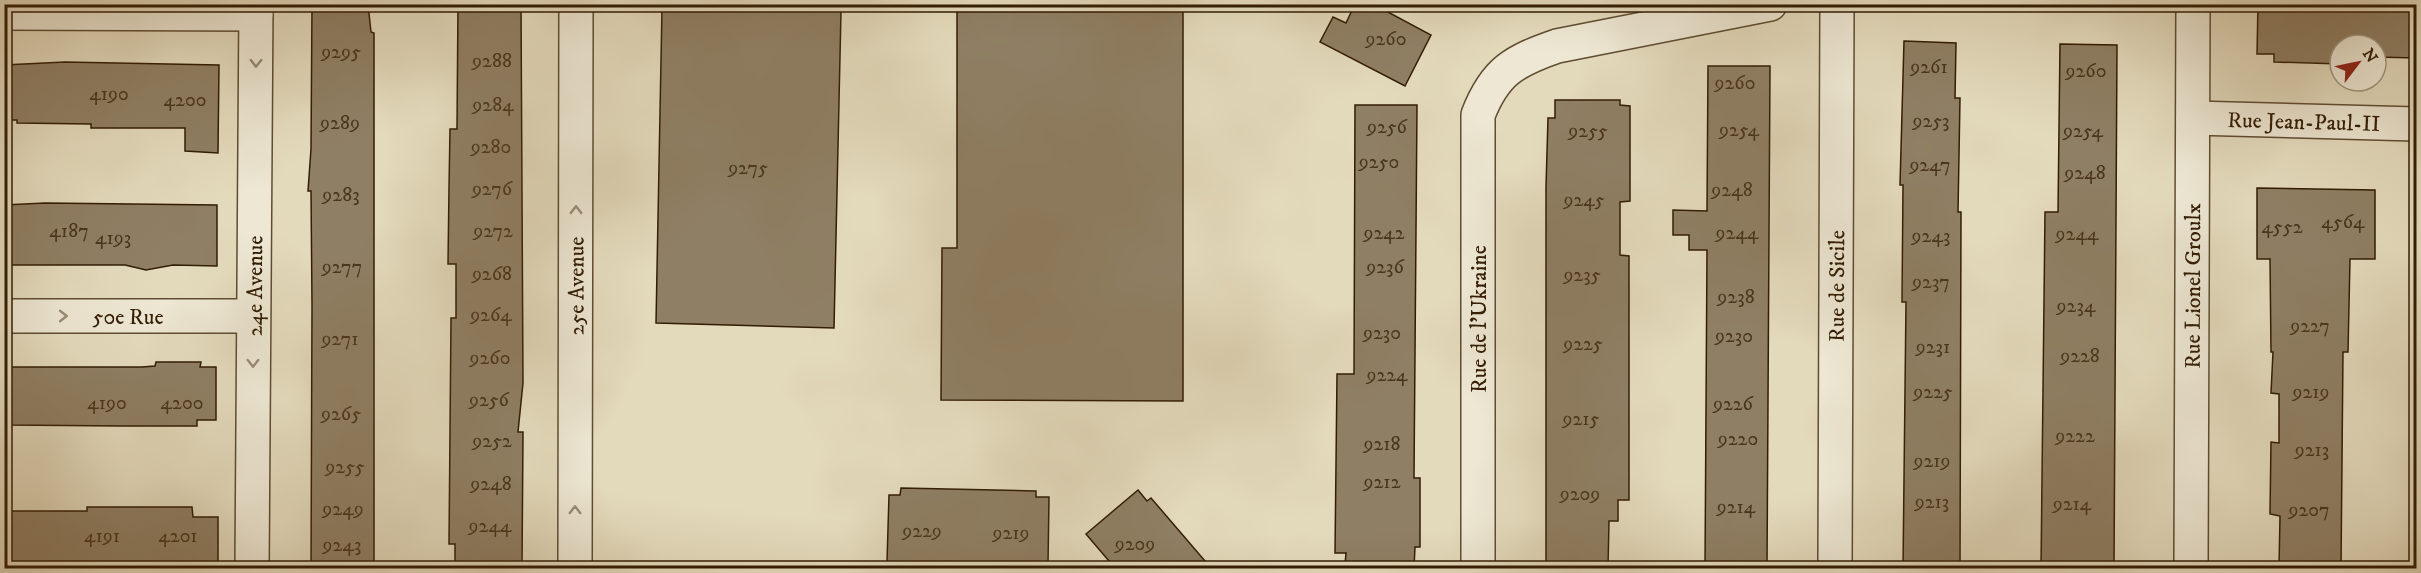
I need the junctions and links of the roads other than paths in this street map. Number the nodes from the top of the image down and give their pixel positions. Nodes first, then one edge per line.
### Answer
1 (576, 4) edge
2 (1770, 4) edge
3 (1837, 4) edge
4 (2193, 4) edge
5 (256, 9) edge
6 (4, 13) edge
7 (2193, 118) junction
8 (2416, 124) edge
9 (4, 316) edge
10 (253, 316) junction
11 (252, 568) edge
12 (575, 568) edge
13 (1478, 568) edge
14 (1835, 568) edge
15 (2191, 568) edge

12 -> 1 street, 25e Avenue
2 - 13 street, Rue de l'Ukraine
3 - 14 street, Rue de Sicile
4 - 7 street, Rue Lionel Groulx
5 - 6 street
5 -> 10 street, 24e Avenue
7 - 8 street, Rue Jean-Paul-II
7 - 15 street, Rue Lionel Groulx
9 -> 10 street, 50e Rue
10 -> 11 street, 24e Avenue

